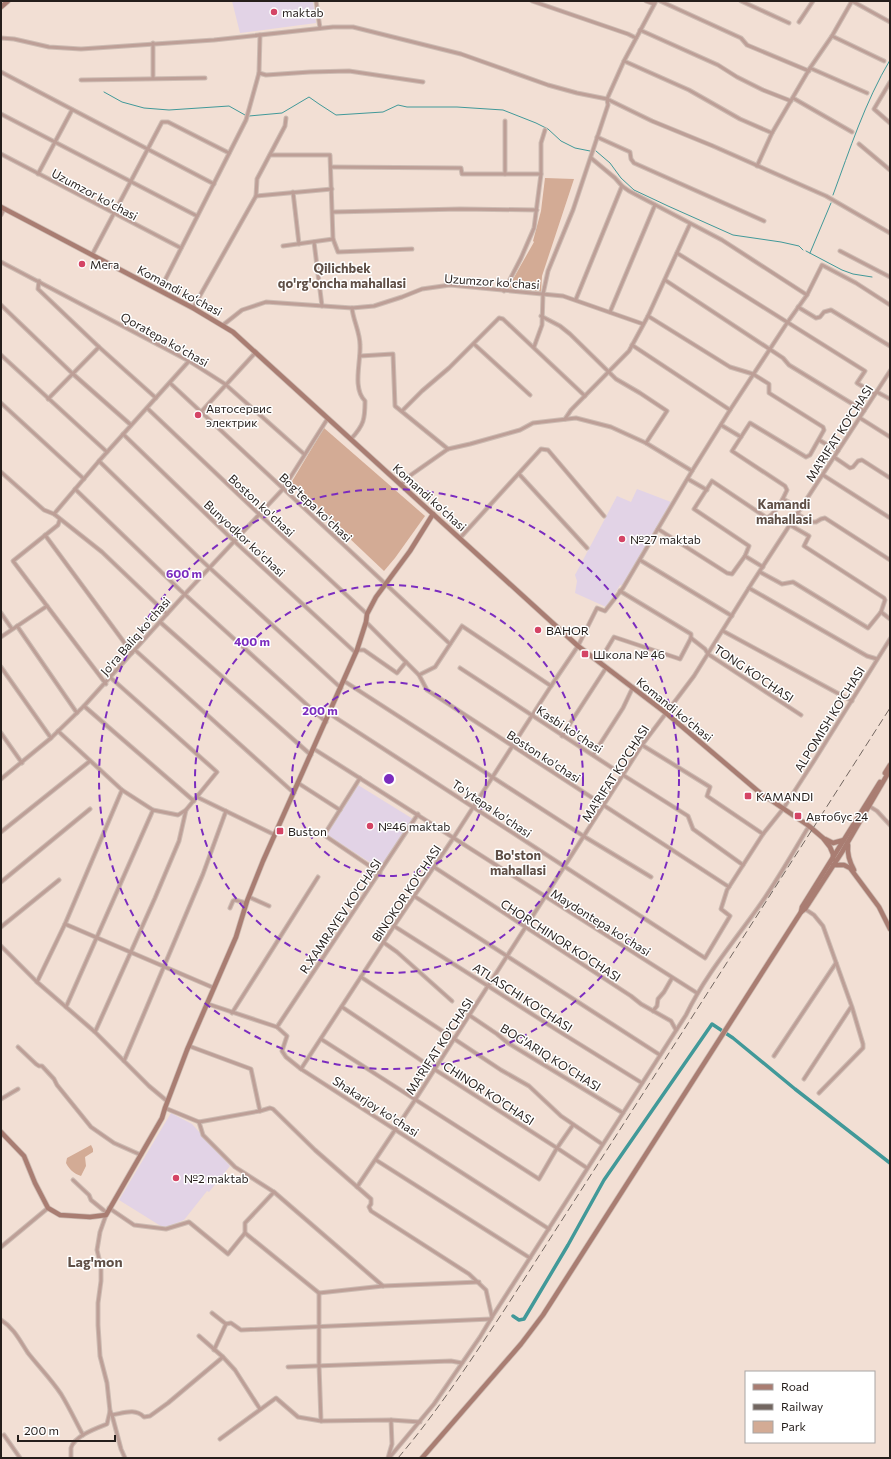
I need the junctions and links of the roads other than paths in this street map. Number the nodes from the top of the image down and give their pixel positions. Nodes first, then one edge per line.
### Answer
1 (8, 1) edge
2 (316, 1) edge
3 (532, 1) edge
4 (646, 1) edge
5 (660, 1) edge
6 (741, 1) edge
7 (813, 1) edge
8 (852, 1) edge
9 (655, 3) edge
10 (1, 7) edge
11 (799, 22) dead end
12 (890, 22) edge
13 (789, 23) dead end
14 (320, 28) junction
15 (640, 30) junction
16 (260, 35) junction
17 (832, 36) junction
18 (1, 38) edge
19 (636, 38) junction
20 (153, 43) junction
21 (624, 61) junction
22 (884, 61) dead end
23 (809, 69) junction
24 (1, 72) edge
25 (259, 73) junction
26 (153, 78) junction
27 (205, 78) dead end
28 (81, 80) dead end
29 (423, 82) dead end
30 (890, 82) edge
31 (867, 93) dead end
32 (607, 99) junction
33 (792, 99) junction
34 (72, 110) junction
35 (1, 114) edge
36 (286, 118) dead end
37 (505, 121) dead end
38 (890, 123) edge
39 (545, 130) dead end
40 (852, 132) dead end
41 (772, 133) junction
42 (597, 137) junction
43 (56, 142) junction
44 (859, 144) dead end
45 (148, 149) junction
46 (229, 153) junction
47 (1, 154) edge
48 (270, 155) junction
49 (591, 158) junction
50 (757, 166) junction
51 (331, 167) junction
52 (890, 170) edge
53 (38, 174) junction
54 (505, 174) junction
55 (541, 174) junction
56 (131, 181) junction
57 (214, 184) junction
58 (622, 186) junction
59 (332, 188) junction
60 (293, 192) junction
61 (256, 196) junction
62 (655, 205) junction
63 (3, 208) edge
64 (537, 210) junction
65 (332, 212) junction
66 (113, 214) junction
67 (1, 215) edge
68 (197, 216) junction
69 (764, 221) dead end
70 (690, 224) junction
71 (890, 233) edge
72 (334, 239) junction
73 (314, 242) junction
74 (299, 244) junction
75 (283, 246) dead end
76 (181, 248) junction
77 (412, 249) dead end
78 (840, 251) dead end
79 (677, 253) junction
80 (92, 255) junction
81 (1, 262) edge
82 (890, 277) edge
83 (665, 280) junction
84 (39, 282) junction
85 (160, 290) junction
86 (504, 291) junction
87 (542, 294) junction
88 (807, 295) junction
89 (576, 299) junction
90 (1, 305) edge
91 (890, 305) edge
92 (322, 306) junction
93 (798, 307) junction
94 (193, 308) junction
95 (352, 308) junction
96 (610, 312) junction
97 (541, 316) junction
98 (648, 316) junction
99 (786, 323) junction
100 (643, 324) junction
101 (223, 325) junction
102 (474, 344) junction
103 (632, 345) junction
104 (890, 346) edge
105 (99, 347) junction
106 (534, 347) junction
107 (770, 350) junction
108 (256, 352) junction
109 (1, 355) edge
110 (360, 356) junction
111 (189, 361) junction
112 (890, 371) edge
113 (608, 373) junction
114 (73, 374) junction
115 (753, 374) junction
116 (170, 383) junction
117 (225, 384) junction
118 (876, 393) junction
119 (530, 395) dead end
120 (584, 396) junction
121 (48, 398) junction
122 (156, 398) junction
123 (890, 399) edge
124 (1, 403) edge
125 (147, 408) junction
126 (730, 410) junction
127 (402, 411) junction
128 (864, 411) junction
129 (201, 412) junction
130 (328, 418) junction
131 (860, 418) junction
132 (565, 419) junction
133 (131, 425) junction
134 (721, 425) junction
135 (124, 434) junction
136 (890, 437) edge
137 (741, 438) junction
138 (351, 439) junction
139 (819, 440) junction
140 (646, 443) junction
141 (448, 449) junction
142 (838, 451) junction
143 (107, 452) junction
144 (304, 454) junction
145 (834, 457) junction
146 (99, 461) junction
147 (692, 471) junction
148 (1, 472) edge
149 (519, 474) junction
150 (823, 475) junction
151 (890, 478) edge
152 (84, 479) junction
153 (688, 479) junction
154 (402, 485) junction
155 (75, 489) junction
156 (283, 489) junction
157 (706, 490) junction
158 (783, 499) junction
159 (801, 509) junction
160 (54, 514) junction
161 (259, 514) junction
162 (433, 514) junction
163 (798, 514) junction
164 (604, 516) dead end
165 (890, 518) edge
166 (60, 519) junction
167 (790, 525) junction
168 (658, 530) junction
169 (45, 535) junction
170 (460, 538) junction
171 (234, 541) junction
172 (587, 548) dead end
173 (746, 556) junction
174 (640, 560) junction
175 (890, 560) edge
176 (763, 566) junction
177 (209, 568) junction
178 (760, 572) junction
179 (385, 585) junction
180 (749, 588) junction
181 (620, 591) junction
182 (185, 594) junction
183 (46, 606) junction
184 (881, 612) junction
185 (1, 613) edge
186 (167, 614) junction
187 (367, 614) junction
188 (732, 616) junction
189 (890, 619) edge
190 (160, 622) junction
191 (366, 622) junction
192 (17, 626) junction
193 (12, 629) junction
194 (722, 632) junction
195 (1, 637) edge
196 (691, 638) junction
197 (890, 639) edge
198 (450, 644) junction
199 (578, 646) junction
200 (133, 651) junction
201 (357, 652) junction
202 (708, 654) junction
203 (877, 659) junction
204 (406, 662) junction
205 (599, 662) junction
206 (1, 667) edge
207 (460, 668) dead end
208 (606, 668) junction
209 (419, 675) junction
210 (111, 678) junction
211 (344, 681) junction
212 (106, 684) junction
213 (551, 686) junction
214 (341, 688) junction
215 (633, 688) junction
216 (852, 702) junction
217 (84, 706) junction
218 (77, 713) junction
219 (666, 713) junction
220 (330, 714) junction
221 (801, 715) dead end
222 (532, 716) junction
223 (326, 722) junction
224 (58, 731) junction
225 (1, 733) edge
226 (562, 736) junction
227 (51, 738) junction
228 (642, 745) junction
229 (512, 746) junction
230 (314, 749) junction
231 (311, 755) junction
232 (593, 755) junction
233 (90, 762) junction
234 (22, 763) junction
235 (890, 765) edge
236 (890, 770) edge
237 (623, 775) junction
238 (493, 776) junction
239 (360, 778) junction
240 (1, 779) edge
241 (298, 783) junction
242 (122, 790) junction
243 (294, 793) junction
244 (197, 797) junction
245 (194, 801) junction
246 (604, 805) junction
247 (474, 806) junction
248 (870, 806) junction
249 (90, 809) dead end
250 (783, 809) junction
251 (153, 810) junction
252 (186, 810) junction
253 (340, 810) junction
254 (226, 811) junction
255 (418, 814) junction
256 (890, 825) edge
257 (809, 826) junction
258 (1, 832) edge
259 (763, 834) junction
260 (275, 835) junction
261 (454, 837) junction
262 (585, 837) junction
263 (823, 838) junction
264 (847, 840) junction
265 (833, 859) junction
266 (743, 865) junction
267 (833, 865) junction
268 (434, 867) junction
269 (564, 867) junction
270 (380, 873) junction
271 (318, 877) dead end
272 (652, 877) dead end
273 (59, 880) dead end
274 (1, 882) edge
275 (861, 882) junction
276 (729, 887) junction
277 (414, 896) junction
278 (248, 897) junction
279 (545, 897) junction
280 (246, 903) junction
281 (270, 906) dead end
282 (230, 908) dead end
283 (803, 911) junction
284 (64, 924) junction
285 (394, 926) junction
286 (1, 927) edge
287 (526, 927) junction
288 (890, 929) edge
289 (97, 938) junction
290 (383, 942) junction
291 (1, 946) edge
292 (131, 952) junction
293 (508, 956) junction
294 (704, 958) joint
295 (836, 964) junction
296 (164, 966) junction
297 (361, 977) junction
298 (672, 978) junction
299 (37, 982) junction
300 (488, 986) junction
301 (215, 988) junction
302 (696, 993) junction
303 (452, 1001) dead end
304 (208, 1004) junction
305 (342, 1006) junction
306 (66, 1007) junction
307 (852, 1007) junction
308 (653, 1011) junction
309 (232, 1013) junction
310 (469, 1015) junction
311 (277, 1027) junction
312 (676, 1030) junction
313 (95, 1032) junction
314 (454, 1038) junction
315 (321, 1039) junction
316 (189, 1046) junction
317 (18, 1047) dead end
318 (660, 1055) junction
319 (774, 1056) dead end
320 (124, 1061) junction
321 (302, 1069) junction
322 (434, 1069) junction
323 (804, 1079) dead end
324 (642, 1083) junction
325 (18, 1089) dead end
326 (819, 1093) dead end
327 (1, 1098) edge
328 (415, 1100) junction
329 (167, 1101) junction
330 (164, 1108) junction
331 (260, 1111) junction
332 (623, 1113) junction
333 (199, 1122) junction
334 (573, 1125) junction
335 (396, 1129) junction
336 (1, 1132) edge
337 (602, 1144) junction
338 (557, 1148) junction
339 (141, 1155) junction
340 (376, 1160) junction
341 (587, 1168) junction
342 (73, 1180) dead end
343 (358, 1187) junction
344 (274, 1192) junction
345 (48, 1208) junction
346 (107, 1212) junction
347 (549, 1229) junction
348 (245, 1233) junction
349 (1, 1247) edge
350 (530, 1258) junction
351 (479, 1282) junction
352 (382, 1286) junction
353 (320, 1293) junction
354 (212, 1313) dead end
355 (491, 1318) junction
356 (1, 1320) edge
357 (226, 1324) junction
358 (320, 1327) junction
359 (199, 1336) dead end
360 (214, 1350) junction
361 (223, 1357) junction
362 (462, 1363) junction
363 (319, 1365) junction
364 (288, 1367) dead end
365 (260, 1409) junction
366 (110, 1411) junction
367 (112, 1415) junction
368 (391, 1420) junction
369 (321, 1421) junction
370 (420, 1422) junction
371 (4, 1435) dead end
372 (83, 1435) junction
373 (220, 1438) dead end
374 (20, 1458) edge
375 (71, 1458) edge
376 (125, 1458) edge
377 (389, 1458) edge
378 (422, 1458) edge

1 - 10 main road
2 - 14 street
3 - 19 street
4 - 9 street
5 - 23 street
6 - 13 street
7 - 11 street
8 - 12 street
8 - 17 street
9 - 15 street
14 - 16 street
14 - 32 street
15 - 19 street
15 - 33 street
16 - 20 street
16 - 25 street
17 - 22 street
17 - 23 street
18 - 20 street
19 - 21 street
20 - 26 street
21 - 32 street
21 - 41 street
23 - 31 street
23 - 33 street
24 - 34 street
25 - 29 street
25 - 46 street
26 - 27 street
26 - 28 street
30 - 38 street
32 - 42 street
32 - 50 street
33 - 40 street
33 - 41 street
34 - 43 street
34 - 45 street
35 - 43 street
36 - 48 street
37 - 54 street
39 - 55 street
41 - 50 street
42 - 49 street
42 - 69 street
43 - 53 street
43 - 56 street
44 - 52 street
45 - 46 street
45 - 56 street
45 - 57 street
46 - 57 street
47 - 53 street, Uzumzor ko'chasi
48 - 51 street
48 - 61 street
49 - 58 street
49 - 87 street
50 - 71 street
51 - 54 street
51 - 59 street
53 - 66 street, Uzumzor ko'chasi
54 - 55 street
55 - 64 street
56 - 66 street
56 - 68 street
57 - 68 street
58 - 62 street
58 - 89 street
59 - 60 street
59 - 65 street
60 - 61 street
60 - 74 street
61 - 94 street
62 - 70 street
62 - 96 street
63 - 67 street
63 - 80 main road, Komandi ko‘chasi
64 - 65 street
64 - 86 street
65 - 72 street
66 - 76 street, Uzumzor ko'chasi
66 - 80 street
68 - 76 street
70 - 79 street
70 - 88 street
72 - 73 street
72 - 77 street
73 - 74 street
73 - 92 street
74 - 75 street
76 - 85 street
78 - 82 street
79 - 83 street
79 - 99 street
80 - 85 main road, Komandi ko‘chasi
81 - 84 street, Qoratepa ko'chasi
83 - 98 street
83 - 107 street
84 - 105 street
84 - 111 street, Qoratepa ko'chasi
85 - 94 main road, Komandi ko‘chasi
86 - 87 street, Uzumzor ko'chasi
86 - 95 street, Uzumzor ko'chasi
87 - 89 street, Uzumzor ko'chasi
87 - 97 street
88 - 91 street
88 - 93 street
89 - 96 street, Uzumzor ko'chasi
90 - 114 street
92 - 95 street, Uzumzor ko'chasi
92 - 101 street, Uzumzor ko'chasi
93 - 99 street
93 - 104 street
94 - 101 main road, Komandi ko‘chasi
95 - 110 street
96 - 100 street, Uzumzor ko'chasi
97 - 106 street
97 - 113 street
98 - 100 street
98 - 115 street
99 - 107 street
99 - 118 street
100 - 103 street
101 - 108 main road, Komandi ko‘chasi
102 - 106 street
102 - 119 street
102 - 127 street
103 - 113 street
103 - 126 street
105 - 114 street
105 - 122 street
106 - 120 street
107 - 115 street
107 - 128 street
108 - 117 street
108 - 130 main road, Komandi ko‘chasi
109 - 121 street
110 - 127 street
110 - 138 street
111 - 116 street
111 - 117 street, Qoratepa ko'chasi
112 - 118 street, MA'RIFAT KO'CHASI
113 - 120 street
113 - 140 street
114 - 121 street
114 - 133 street
115 - 126 street
115 - 139 street
116 - 122 street
116 - 129 street, Bog'tepa ko'chasi
117 - 129 street
117 - 144 street, Qoratepa ko'chasi
118 - 123 street
118 - 128 street, MA'RIFAT KO'CHASI
120 - 132 street
121 - 143 street
122 - 125 street
124 - 152 street
125 - 133 street
125 - 161 street, Boston ko'chasi
126 - 134 street
127 - 141 street
128 - 131 street, MA'RIFAT KO'CHASI
129 - 156 street, Bog'tepa ko'chasi
130 - 138 main road, Komandi ko‘chasi
130 - 144 street, Jo'ra Baliq ko'chasi
131 - 136 street
131 - 142 street, MA'RIFAT KO'CHASI
132 - 140 street
132 - 141 street
133 - 135 street
134 - 137 street
134 - 147 street
135 - 143 street
135 - 171 street, Bunyodkor ko'chasi
137 - 139 street
137 - 158 street
138 - 154 main road, Komandi ko‘chasi
139 - 142 street
140 - 147 street
141 - 154 street
142 - 145 street, MA'RIFAT KO'CHASI
143 - 146 street
144 - 156 street, Jo'ra Baliq ko'chasi
145 - 150 street, MA'RIFAT KO'CHASI
145 - 151 street
146 - 152 street
146 - 177 street
147 - 153 street
148 - 160 street
149 - 164 street
149 - 170 street
149 - 172 street
150 - 159 street, MA'RIFAT KO'CHASI
150 - 165 street
152 - 155 street
153 - 157 street
153 - 168 street
154 - 162 main road, Komandi ko‘chasi
155 - 160 street
155 - 182 street
156 - 161 street, Jo'ra Baliq ko'chasi
156 - 179 street, Bog'tepa ko'chasi
157 - 158 street
157 - 173 street
158 - 159 street
159 - 163 street, MA'RIFAT KO'CHASI
160 - 166 street
161 - 171 street, Jo'ra Baliq ko'chasi
161 - 187 street, Boston ko'chasi
162 - 170 main road, Komandi ko‘chasi
162 - 179 main road
163 - 167 street, MA'RIFAT KO'CHASI
163 - 175 street
166 - 169 street
166 - 186 street
167 - 176 street, MA'RIFAT KO'CHASI
167 - 184 street
168 - 173 street
168 - 174 street
169 - 183 street
169 - 200 street
170 - 199 main road, Komandi ko‘chasi
171 - 177 street, Jo'ra Baliq ko'chasi
171 - 201 street, Bunyodkor ko'chasi
173 - 176 street
174 - 181 street
174 - 188 street
176 - 178 street, MA'RIFAT KO'CHASI
177 - 182 street, Jo'ra Baliq ko'chasi
177 - 214 street
178 - 180 street, MA'RIFAT KO'CHASI
178 - 184 street
179 - 187 main road
179 - 198 street, Bog'tepa ko'chasi
180 - 188 street, MA'RIFAT KO'CHASI
180 - 203 street
181 - 196 street, TONG KO'CHASI
181 - 199 street, BINOKOR KO'CHASI
182 - 186 street, Jo'ra Baliq ko'chasi
182 - 223 street
183 - 192 street
183 - 212 street
184 - 189 street
185 - 193 street
186 - 190 street, Jo'ra Baliq ko'chasi
187 - 191 main road
188 - 194 street, MA'RIFAT KO'CHASI
190 - 200 street, Jo'ra Baliq ko'chasi
190 - 231 street
191 - 201 main road
191 - 204 street, Boston ko'chasi
192 - 193 street
192 - 218 street
193 - 195 street
194 - 202 street, MA'RIFAT KO'CHASI
194 - 216 street
196 - 202 street, TONG KO'CHASI
196 - 205 street
197 - 203 street, ALPOMISH KO'CHASI
198 - 209 street
198 - 213 street
199 - 205 main road, Komandi ko‘chasi
199 - 213 street, BINOKOR KO'CHASI
200 - 210 street, Jo'ra Baliq ko'chasi
200 - 243 street
201 - 204 street, Bunyodkor ko'chasi
201 - 211 main road
202 - 219 street, MA'RIFAT KO'CHASI
202 - 221 street, TONG KO'CHASI
203 - 216 street, ALPOMISH KO'CHASI
204 - 209 street, Boston ko'chasi
205 - 208 main road, Komandi ko‘chasi
206 - 227 street
207 - 222 street, Kasbi ko'chasi
208 - 215 main road, Komandi ko‘chasi
208 - 226 street
209 - 229 street, Boston ko'chasi
210 - 212 street, Jo'ra Baliq ko'chasi
210 - 244 street
211 - 214 main road
211 - 238 street
212 - 217 street, Jo'ra Baliq ko'chasi
213 - 222 street, BINOKOR KO'CHASI
214 - 220 main road
215 - 219 main road, Komandi ko‘chasi
215 - 232 street
216 - 250 street, ALPOMISH KO'CHASI
217 - 218 street, Jo'ra Baliq ko'chasi
217 - 245 street
218 - 224 street, Jo'ra Baliq ko'chasi
219 - 228 street, MA'RIFAT KO'CHASI
219 - 250 main road, Komandi ko‘chasi
220 - 223 main road
220 - 247 street, To'ytepa ko'chasi
222 - 226 street, Kasbi ko'chasi
222 - 229 street, BINOKOR KO'CHASI
223 - 230 main road
224 - 227 street, Jo'ra Baliq ko'chasi
224 - 233 street
225 - 234 street
226 - 232 street, Kasbi ko'chasi
227 - 234 street, Jo'ra Baliq ko'chasi
228 - 237 street, MA'RIFAT KO'CHASI
228 - 259 street
229 - 238 street, BINOKOR KO'CHASI
229 - 246 street, Boston ko'chasi
230 - 231 main road
230 - 239 street, Maydontepa ko'chasi
231 - 241 main road
232 - 237 street, Kasbi ko'chasi
233 - 242 street
233 - 258 street
234 - 240 street, Jo'ra Baliq ko'chasi
235 - 264 main road
236 - 248 main road
237 - 246 street, MA'RIFAT KO'CHASI
237 - 266 street, Kasbi ko'chasi
238 - 247 street, BINOKOR KO'CHASI
238 - 262 street
239 - 253 street
239 - 255 street, Maydontepa ko'chasi
241 - 243 main road
241 - 253 street
242 - 251 street
242 - 284 street
243 - 260 main road
244 - 245 street
244 - 254 street
245 - 252 street
246 - 262 street, MA'RIFAT KO'CHASI
246 - 276 street, Boston ko'chasi
247 - 261 street, BINOKOR KO'CHASI
247 - 269 street, To'ytepa ko'chasi
248 - 256 street
248 - 264 main road
249 - 274 street
250 - 257 main road, Komandi ko‘chasi
250 - 259 street, ALPOMISH KO'CHASI
251 - 252 street
251 - 289 street
252 - 292 street
253 - 270 street
254 - 260 street
254 - 296 street
255 - 261 street, Maydontepa ko'chasi
255 - 270 street, R.XAMRAYEV KO'CHASI
257 - 263 main road, Komandi ko‘chasi
257 - 302 street
259 - 266 street, ALPOMISH KO'CHASI
260 - 278 main road
261 - 268 street, BINOKOR KO'CHASI
261 - 279 street, Maydontepa ko'chasi
262 - 269 street, MA'RIFAT KO'CHASI
262 - 272 street
263 - 264 main road
263 - 265 main road, Komandi ko‘chasi
264 - 265 main road
264 - 267 main road
264 - 275 main road
265 - 283 main road
266 - 276 street, ALPOMISH KO'CHASI
267 - 275 main road
267 - 283 main road
268 - 277 street, BINOKOR KO'CHASI
268 - 287 street, CHORCHINOR KO'CHASI
269 - 279 street, MA'RIFAT KO'CHASI
269 - 294 street, To'ytepa ko'chasi
270 - 311 street, R.XAMRAYEV KO'CHASI
271 - 309 street
273 - 286 street
275 - 288 main road
276 - 294 street, ALPOMISH KO'CHASI
277 - 285 street, BINOKOR KO'CHASI
277 - 293 street
278 - 280 main road
278 - 281 street
279 - 287 street, MA'RIFAT KO'CHASI
279 - 298 street, Maydontepa ko'chasi
280 - 282 street
280 - 301 main road
283 - 295 street
283 - 378 main road
284 - 289 street
284 - 299 street
285 - 290 street, BINOKOR KO'CHASI
285 - 300 street, ATLASCHI KO'CHASI
287 - 293 street, MA'RIFAT KO'CHASI
287 - 308 street, CHORCHINOR KO'CHASI
289 - 292 street
289 - 306 street
290 - 297 street, BINOKOR KO'CHASI
290 - 303 street
291 - 299 street
292 - 296 street
292 - 313 street
293 - 300 street, MA'RIFAT KO'CHASI
293 - 318 street
295 - 307 street
295 - 319 street
296 - 301 street
296 - 320 street
297 - 305 street, BINOKOR KO'CHASI
297 - 314 street
298 - 302 street, Maydontepa ko'chasi
298 - 308 street
299 - 306 street
300 - 310 street, MA'RIFAT KO'CHASI
300 - 324 street, ATLASCHI KO'CHASI
301 - 304 main road
302 - 312 street
304 - 309 street
304 - 316 main road
305 - 315 street, BINOKOR KO'CHASI
305 - 322 street, CHINOR KO'CHASI
306 - 313 street
307 - 323 street
307 - 326 street
308 - 312 street, CHORCHINOR KO'CHASI
309 - 311 street
310 - 314 street, MA'RIFAT KO'CHASI
310 - 332 street, BOG'ARIQ KO'CHASI
311 - 321 street, Shakarjoy ko'chasi
312 - 318 street
313 - 320 street
314 - 322 street, MA'RIFAT KO'CHASI
314 - 334 street
315 - 321 street, BINOKOR KO'CHASI
315 - 328 street
316 - 329 main road
316 - 331 street
317 - 339 street
318 - 324 street
320 - 329 street
321 - 335 street, Shakarjoy ko'chasi
322 - 328 street, MA'RIFAT KO'CHASI
322 - 338 street, CHINOR KO'CHASI
324 - 332 street
325 - 327 street
328 - 335 street, MA'RIFAT KO'CHASI
328 - 338 street
329 - 330 main road
330 - 333 street
330 - 339 main road
331 - 333 street
331 - 343 street
332 - 337 street
333 - 344 street
334 - 337 street
334 - 338 street
335 - 340 street, MA'RIFAT KO'CHASI
335 - 347 street, Shakarjoy ko'chasi
336 - 345 main road
337 - 341 street
338 - 341 street, CHINOR KO'CHASI
339 - 346 main road
340 - 343 street, MA'RIFAT KO'CHASI
340 - 350 street
341 - 347 street
342 - 346 street
343 - 351 street
344 - 348 street
344 - 352 street
345 - 346 main road
345 - 349 street
346 - 348 street
346 - 366 street
347 - 350 street
348 - 353 street
350 - 355 street
351 - 352 street
351 - 355 street
352 - 353 street
353 - 358 street
354 - 357 street
355 - 358 street
355 - 362 street
356 - 372 street
357 - 358 street
357 - 360 street
358 - 363 street
359 - 360 street
360 - 361 street
361 - 365 street
361 - 367 street
362 - 363 street
362 - 370 street
363 - 364 street
363 - 369 street
365 - 369 street
365 - 373 street
366 - 367 street
366 - 372 street
367 - 376 street
368 - 369 street
368 - 370 street
368 - 377 street
370 - 377 street
371 - 374 street
372 - 375 street

